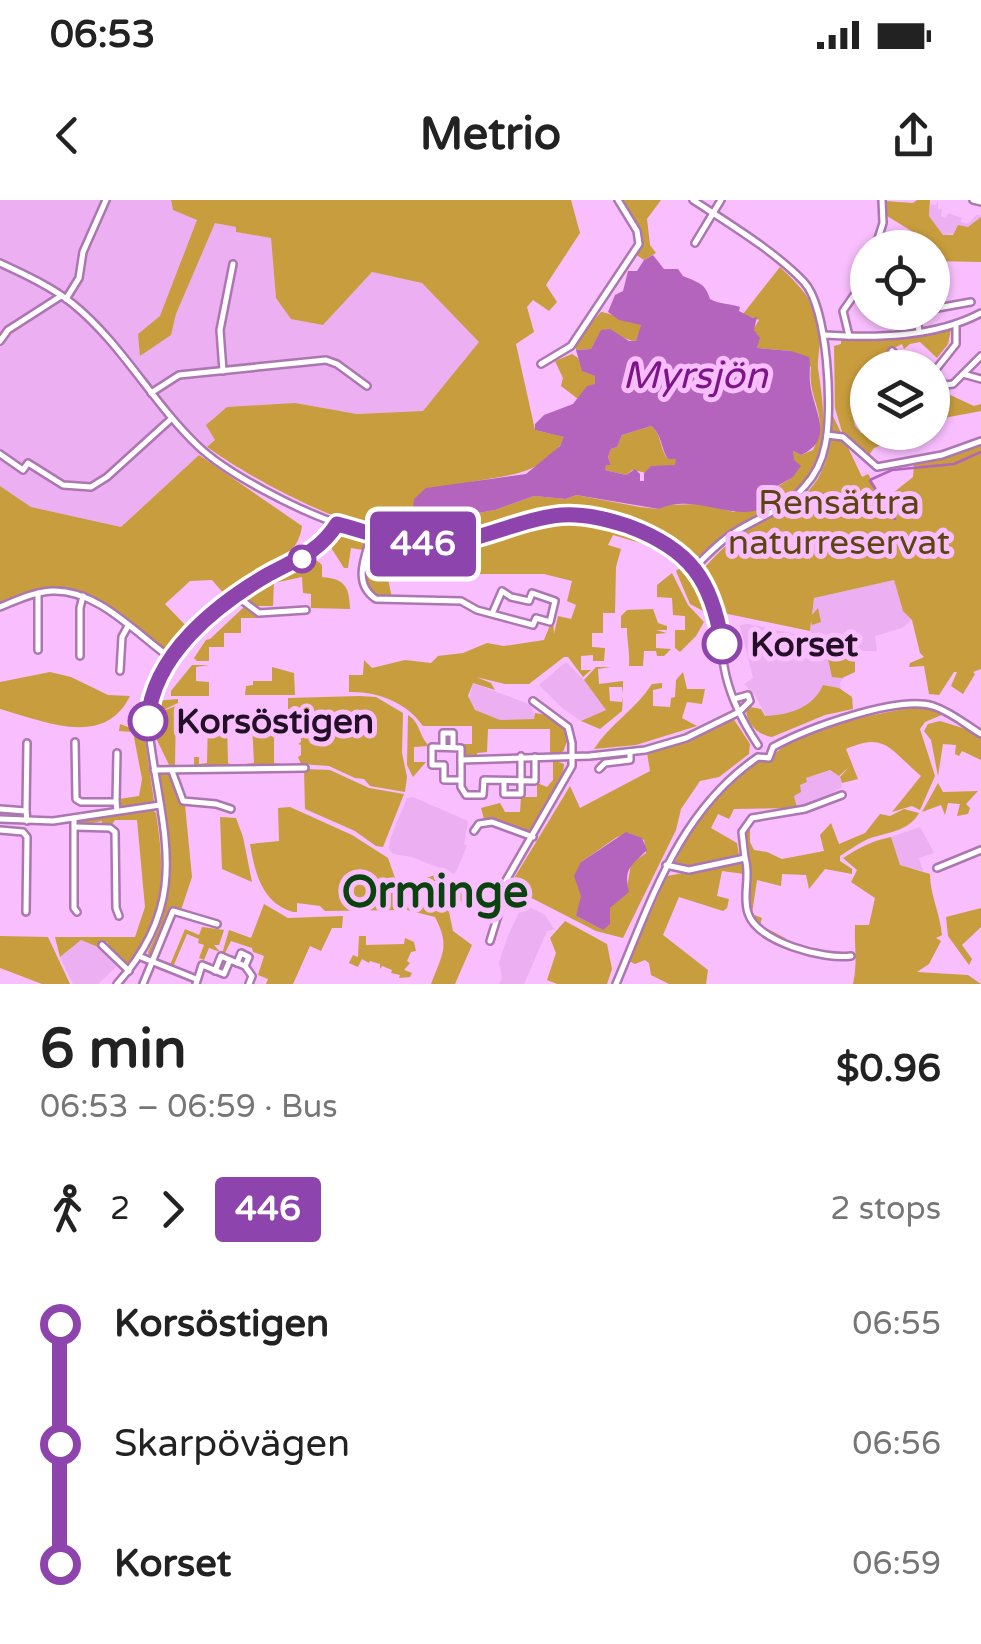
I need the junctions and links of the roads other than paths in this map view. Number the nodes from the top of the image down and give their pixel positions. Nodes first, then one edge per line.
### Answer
1 (106, 200) edge
2 (618, 200) edge
3 (693, 200) edge
4 (721, 200) edge
5 (882, 200) edge
6 (973, 200) edge
7 (981, 202) edge
8 (714, 214) junction
9 (882, 230) edge
10 (695, 242) dead end
11 (0, 263) edge
12 (233, 264) dead end
13 (64, 297) junction
14 (850, 301) edge
15 (972, 302) dead end
16 (950, 305) edge
17 (981, 314) edge
18 (956, 324) junction
19 (919, 332) joint
20 (824, 335) junction
21 (849, 336) junction
22 (0, 340) edge
23 (950, 352) edge
24 (981, 356) edge
25 (541, 364) dead end
26 (223, 371) junction
27 (962, 374) junction
28 (981, 379) edge
29 (950, 384) edge
30 (367, 386) dead end
31 (151, 393) junction
32 (171, 419) junction
33 (827, 435) junction
34 (981, 441) edge
35 (0, 454) edge
36 (337, 524) junction
37 (372, 533) junction
38 (694, 567) junction
39 (508, 583) dead end
40 (546, 585) dead end
41 (506, 592) junction
42 (38, 593) junction
43 (235, 595) junction
44 (83, 596) junction
45 (542, 596) junction
46 (0, 607) edge
47 (306, 610) dead end
48 (492, 614) junction
49 (128, 626) junction
50 (38, 650) dead end
51 (80, 656) dead end
52 (172, 659) junction
53 (120, 670) dead end
54 (734, 698) junction
55 (533, 701) dead end
56 (739, 712) junction
57 (981, 734) edge
58 (75, 742) dead end
59 (28, 743) dead end
60 (758, 744) junction
61 (442, 746) junction
62 (453, 746) junction
63 (773, 747) junction
64 (630, 752) junction
65 (117, 753) dead end
66 (521, 756) junction
67 (535, 756) junction
68 (573, 756) junction
69 (758, 756) junction
70 (461, 760) junction
71 (305, 768) dead end
72 (599, 769) dead end
73 (154, 770) junction
74 (238, 770) junction
75 (172, 771) junction
76 (254, 777) dead end
77 (460, 780) junction
78 (504, 781) junction
79 (521, 782) junction
80 (842, 794) dead end
81 (116, 802) junction
82 (160, 805) junction
83 (0, 808) edge
84 (232, 809) dead end
85 (26, 811) junction
86 (117, 812) junction
87 (74, 818) junction
88 (0, 819) edge
89 (27, 821) junction
90 (75, 827) junction
91 (0, 830) edge
92 (474, 831) dead end
93 (532, 837) junction
94 (981, 850) edge
95 (746, 858) junction
96 (666, 865) junction
97 (937, 868) dead end
98 (504, 884) dead end
99 (503, 898) dead end
100 (26, 912) dead end
101 (76, 912) dead end
102 (119, 916) dead end
103 (217, 924) dead end
104 (490, 941) dead end
105 (102, 946) dead end
106 (140, 956) junction
107 (851, 956) dead end
108 (152, 961) junction
109 (128, 970) junction
110 (196, 982) edge
111 (117, 984) edge
112 (143, 984) edge
113 (249, 984) edge
114 (616, 984) edge

1 - 13 street
2 - 25 street
3 - 8 street
4 - 8 street
5 - 9 street
6 - 7 street
8 - 10 street
8 - 20 street
11 - 13 street
12 - 26 street
13 - 22 street
13 - 31 street
14 - 21 street
15 - 16 street
17 - 18 street
18 - 19 street
18 - 23 street
19 - 21 street
20 - 21 street
20 - 33 street
24 - 27 street
26 - 30 street
26 - 31 street
27 - 28 street
27 - 29 street
31 - 32 street
32 - 35 street
32 - 36 street
33 - 34 street
33 - 38 street
36 - 37 street
36 - 43 street
37 - 38 street
37 - 48 street
38 - 54 street
39 - 41 street
40 - 45 street
41 - 45 street
41 - 48 street
42 - 44 street
42 - 46 street
42 - 50 street
43 - 47 street
43 - 52 street
44 - 49 street
44 - 51 street
45 - 48 street
49 - 52 street
49 - 53 street
52 - 73 street
54 - 56 street
54 - 56 street
55 - 68 street
56 - 60 street
56 - 64 street
57 - 63 street
58 - 81 street
59 - 85 street
60 - 63 street
60 - 69 street
61 - 62 street
61 - 62 street
61 - 77 street
62 - 70 street
63 - 69 street
64 - 68 street
64 - 72 street
65 - 81 street
66 - 67 street
66 - 70 street
66 - 79 street
67 - 68 street
67 - 79 street
68 - 93 street
69 - 96 street
70 - 77 street
71 - 74 street
73 - 75 street
73 - 82 street
74 - 75 street
74 - 76 street
75 - 84 street
77 - 78 street
78 - 79 street
78 - 79 street
80 - 95 street
81 - 86 street
82 - 86 street
82 - 106 street
83 - 85 street
85 - 89 street
86 - 87 street
87 - 89 street
87 - 90 street
88 - 89 street
90 - 101 street
90 - 102 street
91 - 100 street
92 - 93 street
93 - 98 street
94 - 97 street
95 - 96 street
95 - 107 street
96 - 114 street
99 - 104 street
103 - 108 street
105 - 109 street
106 - 108 street
106 - 109 street
108 - 110 street
108 - 112 street
109 - 111 street
110 - 113 street

